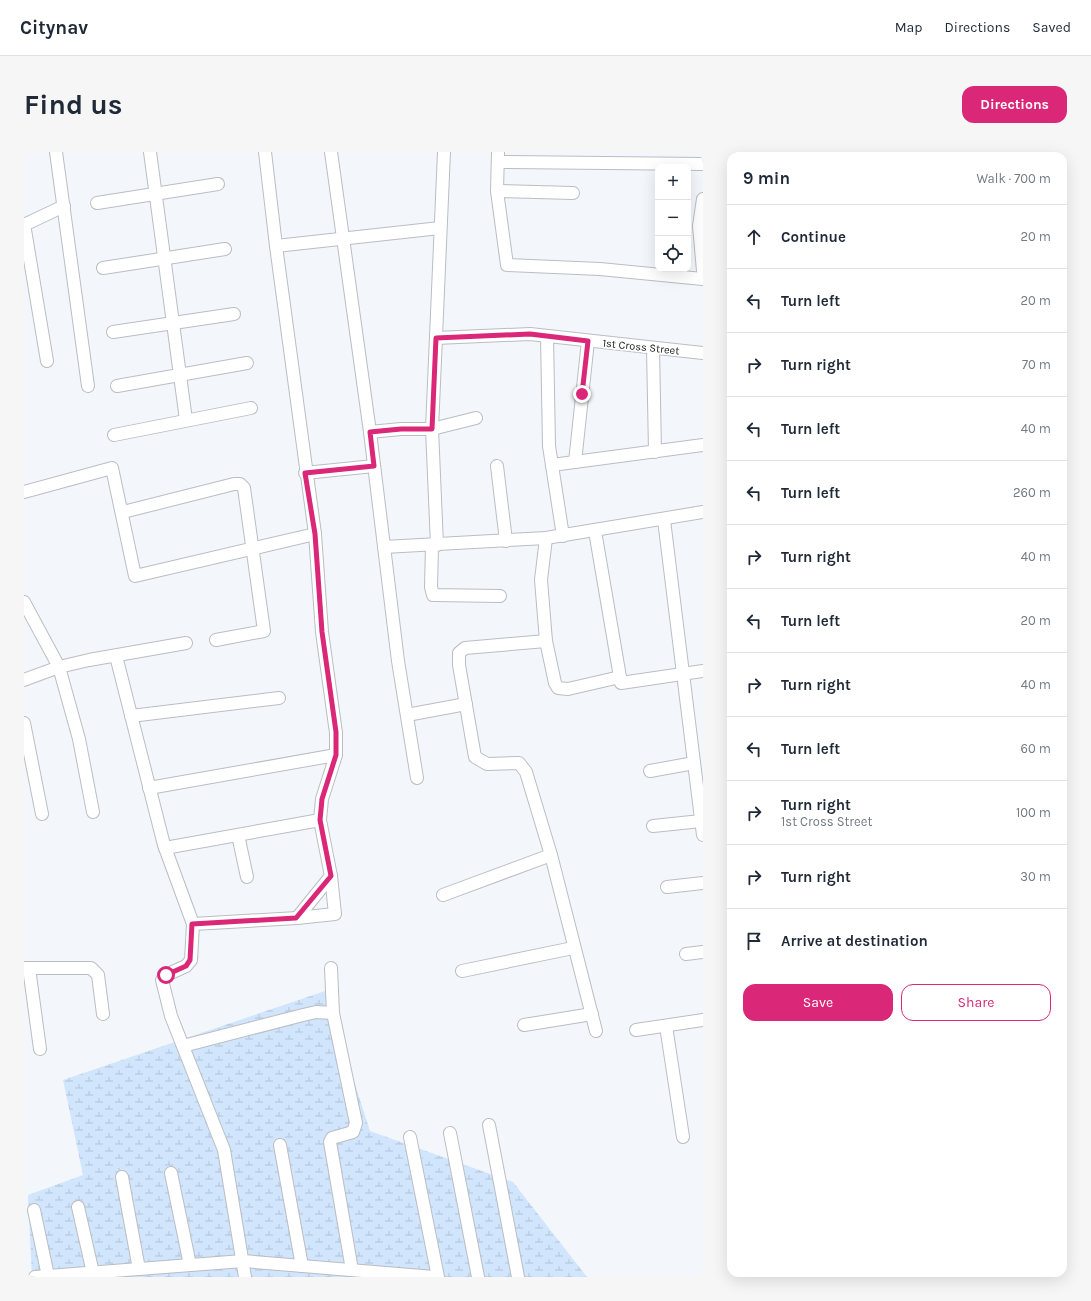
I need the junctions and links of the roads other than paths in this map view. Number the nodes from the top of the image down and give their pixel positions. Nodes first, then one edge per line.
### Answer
1 (56, 152) edge
2 (150, 152) edge
3 (266, 152) edge
4 (331, 152) edge
5 (444, 152) edge
6 (702, 152) edge
7 (498, 157) edge
8 (703, 164) edge
9 (703, 171) edge
10 (218, 184) dead end
11 (497, 191) junction
12 (155, 193) junction
13 (573, 193) dead end
14 (703, 199) edge
15 (97, 202) dead end
16 (64, 206) junction
17 (24, 225) edge
18 (440, 228) junction
19 (343, 239) junction
20 (276, 246) junction
21 (225, 249) dead end
22 (164, 258) junction
23 (103, 268) dead end
24 (703, 271) edge
25 (703, 279) edge
26 (234, 314) dead end
27 (173, 324) junction
28 (113, 332) dead end
29 (547, 336) junction
30 (436, 338) junction
31 (588, 341) junction
32 (653, 348) junction
33 (703, 353) edge
34 (47, 361) dead end
35 (247, 363) dead end
36 (180, 374) junction
37 (88, 386) dead end
38 (117, 386) dead end
39 (251, 408) dead end
40 (476, 418) dead end
41 (186, 420) junction
42 (432, 429) junction
43 (370, 432) junction
44 (114, 435) dead end
45 (703, 445) edge
46 (655, 452) junction
47 (575, 462) junction
48 (552, 465) junction
49 (374, 466) junction
50 (497, 466) dead end
51 (305, 473) junction
52 (24, 492) edge
53 (123, 512) junction
54 (703, 512) edge
55 (664, 520) junction
56 (595, 531) junction
57 (315, 534) junction
58 (563, 536) junction
59 (546, 538) junction
60 (506, 541) junction
61 (434, 545) junction
62 (384, 547) junction
63 (251, 548) junction
64 (500, 596) dead end
65 (24, 602) edge
66 (216, 640) dead end
67 (546, 641) junction
68 (186, 643) dead end
69 (116, 656) junction
70 (59, 667) junction
71 (703, 671) edge
72 (683, 675) junction
73 (620, 677) junction
74 (24, 680) edge
75 (279, 698) dead end
76 (466, 704) junction
77 (407, 715) junction
78 (131, 716) junction
79 (24, 724) edge
80 (336, 755) junction
81 (694, 763) junction
82 (650, 771) dead end
83 (417, 778) dead end
84 (149, 788) junction
85 (93, 812) dead end
86 (42, 814) dead end
87 (320, 820) junction
88 (701, 821) junction
89 (654, 826) dead end
90 (238, 835) junction
91 (703, 835) edge
92 (165, 848) junction
93 (551, 855) junction
94 (331, 876) junction
95 (247, 877) dead end
96 (703, 883) edge
97 (667, 887) dead end
98 (443, 895) dead end
99 (296, 918) junction
100 (192, 924) junction
101 (573, 948) junction
102 (703, 952) edge
103 (686, 954) dead end
104 (26, 968) edge
105 (331, 968) dead end
106 (462, 971) dead end
107 (333, 1013) junction
108 (103, 1014) dead end
109 (592, 1014) junction
110 (703, 1020) edge
111 (524, 1025) dead end
112 (666, 1026) junction
113 (636, 1030) dead end
114 (596, 1031) dead end
115 (183, 1046) junction
116 (40, 1049) dead end
117 (489, 1124) dead end
118 (450, 1133) dead end
119 (410, 1136) dead end
120 (683, 1137) dead end
121 (280, 1145) dead end
122 (171, 1173) dead end
123 (122, 1177) dead end
124 (78, 1207) dead end
125 (34, 1210) dead end
126 (243, 1261) junction
127 (190, 1265) junction
128 (302, 1266) junction
129 (139, 1269) junction
130 (352, 1270) junction
131 (93, 1273) junction
132 (334, 1273) edge
133 (48, 1276) junction
134 (35, 1277) edge
135 (245, 1277) edge
136 (434, 1277) edge
137 (438, 1277) edge
138 (478, 1277) edge
139 (518, 1277) edge

1 - 16 street
2 - 12 street
3 - 20 street
4 - 19 street
5 - 18 street
6 - 8 street
7 - 8 street
7 - 11 street
8 - 9 street
10 - 12 street
11 - 13 street
11 - 25 street
12 - 15 street
12 - 22 street
14 - 24 street
16 - 17 street
16 - 37 street
17 - 34 street
18 - 19 street
18 - 30 street
19 - 20 street
19 - 43 street
20 - 51 street
21 - 22 street
22 - 23 street
22 - 27 street
26 - 27 street
27 - 28 street
27 - 36 street
29 - 30 street, 1st Cross Street
29 - 31 street, 1st Cross Street
29 - 48 street
30 - 42 street
31 - 32 street, 1st Cross Street
31 - 47 street
32 - 33 street, 1st Cross Street
32 - 46 street
35 - 36 street
36 - 38 street
36 - 41 street
39 - 41 street
40 - 42 street
41 - 44 street
42 - 43 street
42 - 61 street
43 - 49 street
45 - 46 street
46 - 47 street
47 - 48 street
48 - 58 street
49 - 51 street
49 - 62 street
50 - 60 street
51 - 57 street
52 - 53 street
53 - 63 street
53 - 63 street
54 - 55 street
55 - 56 street
55 - 72 street
56 - 58 street
56 - 73 street
57 - 63 street
57 - 80 street
58 - 59 street
59 - 60 street
59 - 67 street
60 - 61 street
61 - 62 street
61 - 64 street
62 - 77 street
63 - 66 street
65 - 70 street
67 - 73 street
67 - 76 street
68 - 69 street
69 - 70 street
69 - 78 street
70 - 74 street
70 - 85 street
71 - 72 street
72 - 73 street
72 - 81 street
75 - 78 street
76 - 77 street
76 - 93 street
77 - 83 street
78 - 84 street
79 - 86 street
80 - 84 street
80 - 87 street
81 - 82 street
81 - 88 street
84 - 92 street
87 - 90 street
87 - 94 street
88 - 89 street
88 - 91 street
90 - 92 street
90 - 95 street
92 - 100 street
93 - 98 street
93 - 101 street
94 - 99 street
94 - 99 street
96 - 97 street
99 - 100 street
100 - 115 street
101 - 106 street
101 - 109 street
102 - 103 street
104 - 108 street
104 - 116 street
105 - 107 street
107 - 115 street
107 - 130 street
109 - 111 street
109 - 114 street
110 - 112 street
112 - 113 street
112 - 120 street
115 - 126 street
117 - 139 street
118 - 138 street
119 - 137 street
121 - 128 street
122 - 127 street
123 - 129 street
124 - 131 street
125 - 133 street
126 - 127 street
126 - 128 street
126 - 135 street
127 - 129 street
128 - 132 street
129 - 131 street
130 - 132 street
130 - 136 street
131 - 133 street
133 - 134 street

